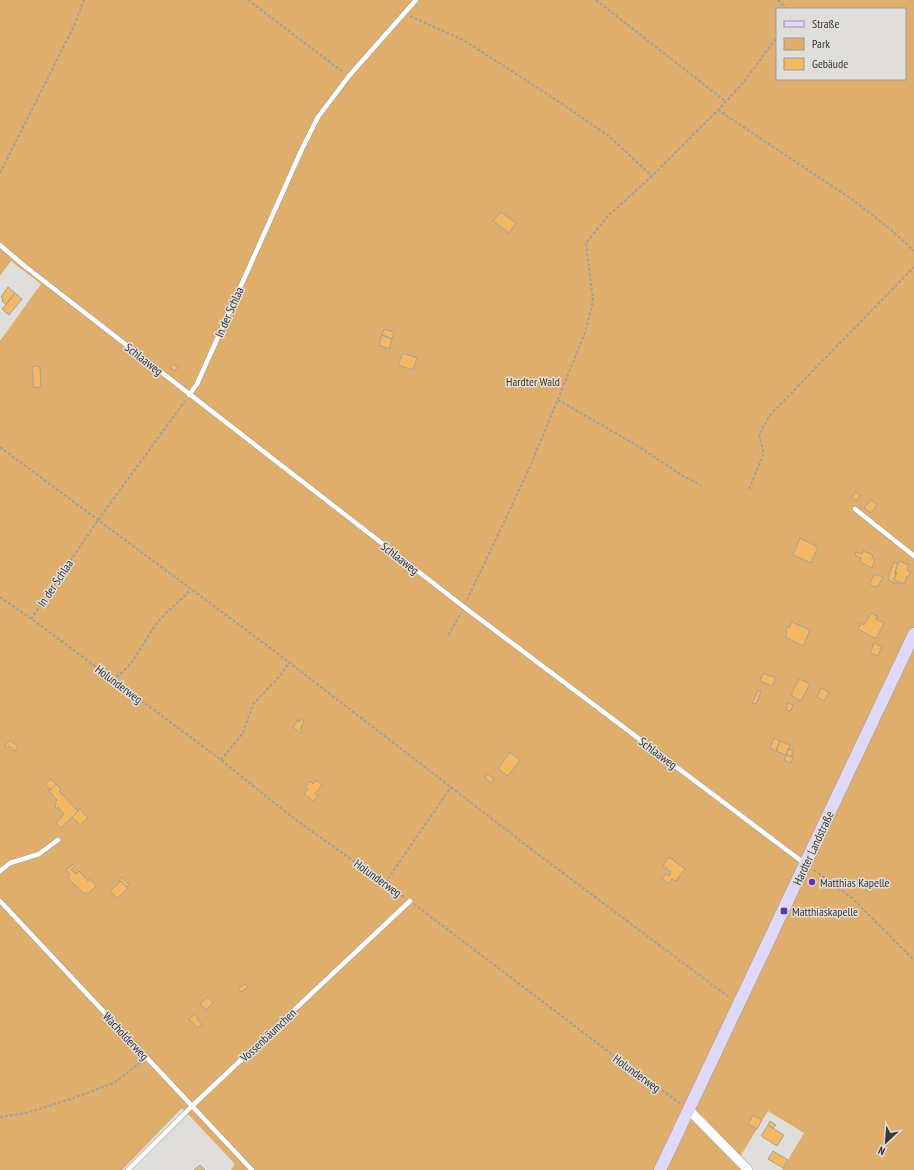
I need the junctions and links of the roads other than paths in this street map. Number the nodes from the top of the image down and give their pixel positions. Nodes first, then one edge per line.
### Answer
1 (416, 0) edge
2 (0, 245) edge
3 (189, 395) junction
4 (855, 509) dead end
5 (914, 556) edge
6 (914, 634) edge
7 (58, 840) dead end
8 (810, 867) junction
9 (0, 871) edge
10 (0, 901) edge
11 (410, 901) road end
12 (192, 1106) junction
13 (689, 1110) junction
14 (128, 1170) edge
15 (252, 1170) edge
16 (660, 1170) edge
17 (748, 1170) edge

1 - 3 lane, In der Schlaa
2 - 3 lane, Schlaaweg
3 - 8 lane, Schlaaweg
4 - 5 lane
6 - 8 main road, Hardter Landstraße
7 - 9 lane
8 - 13 main road, Hardter Landstraße
10 - 12 lane, Wacholderweg
11 - 12 lane, Vossenbäumchen
12 - 14 lane, Vossenbäumchen
12 - 15 lane, Wacholderweg
13 - 16 main road, Hardter Landstraße
13 - 17 street

